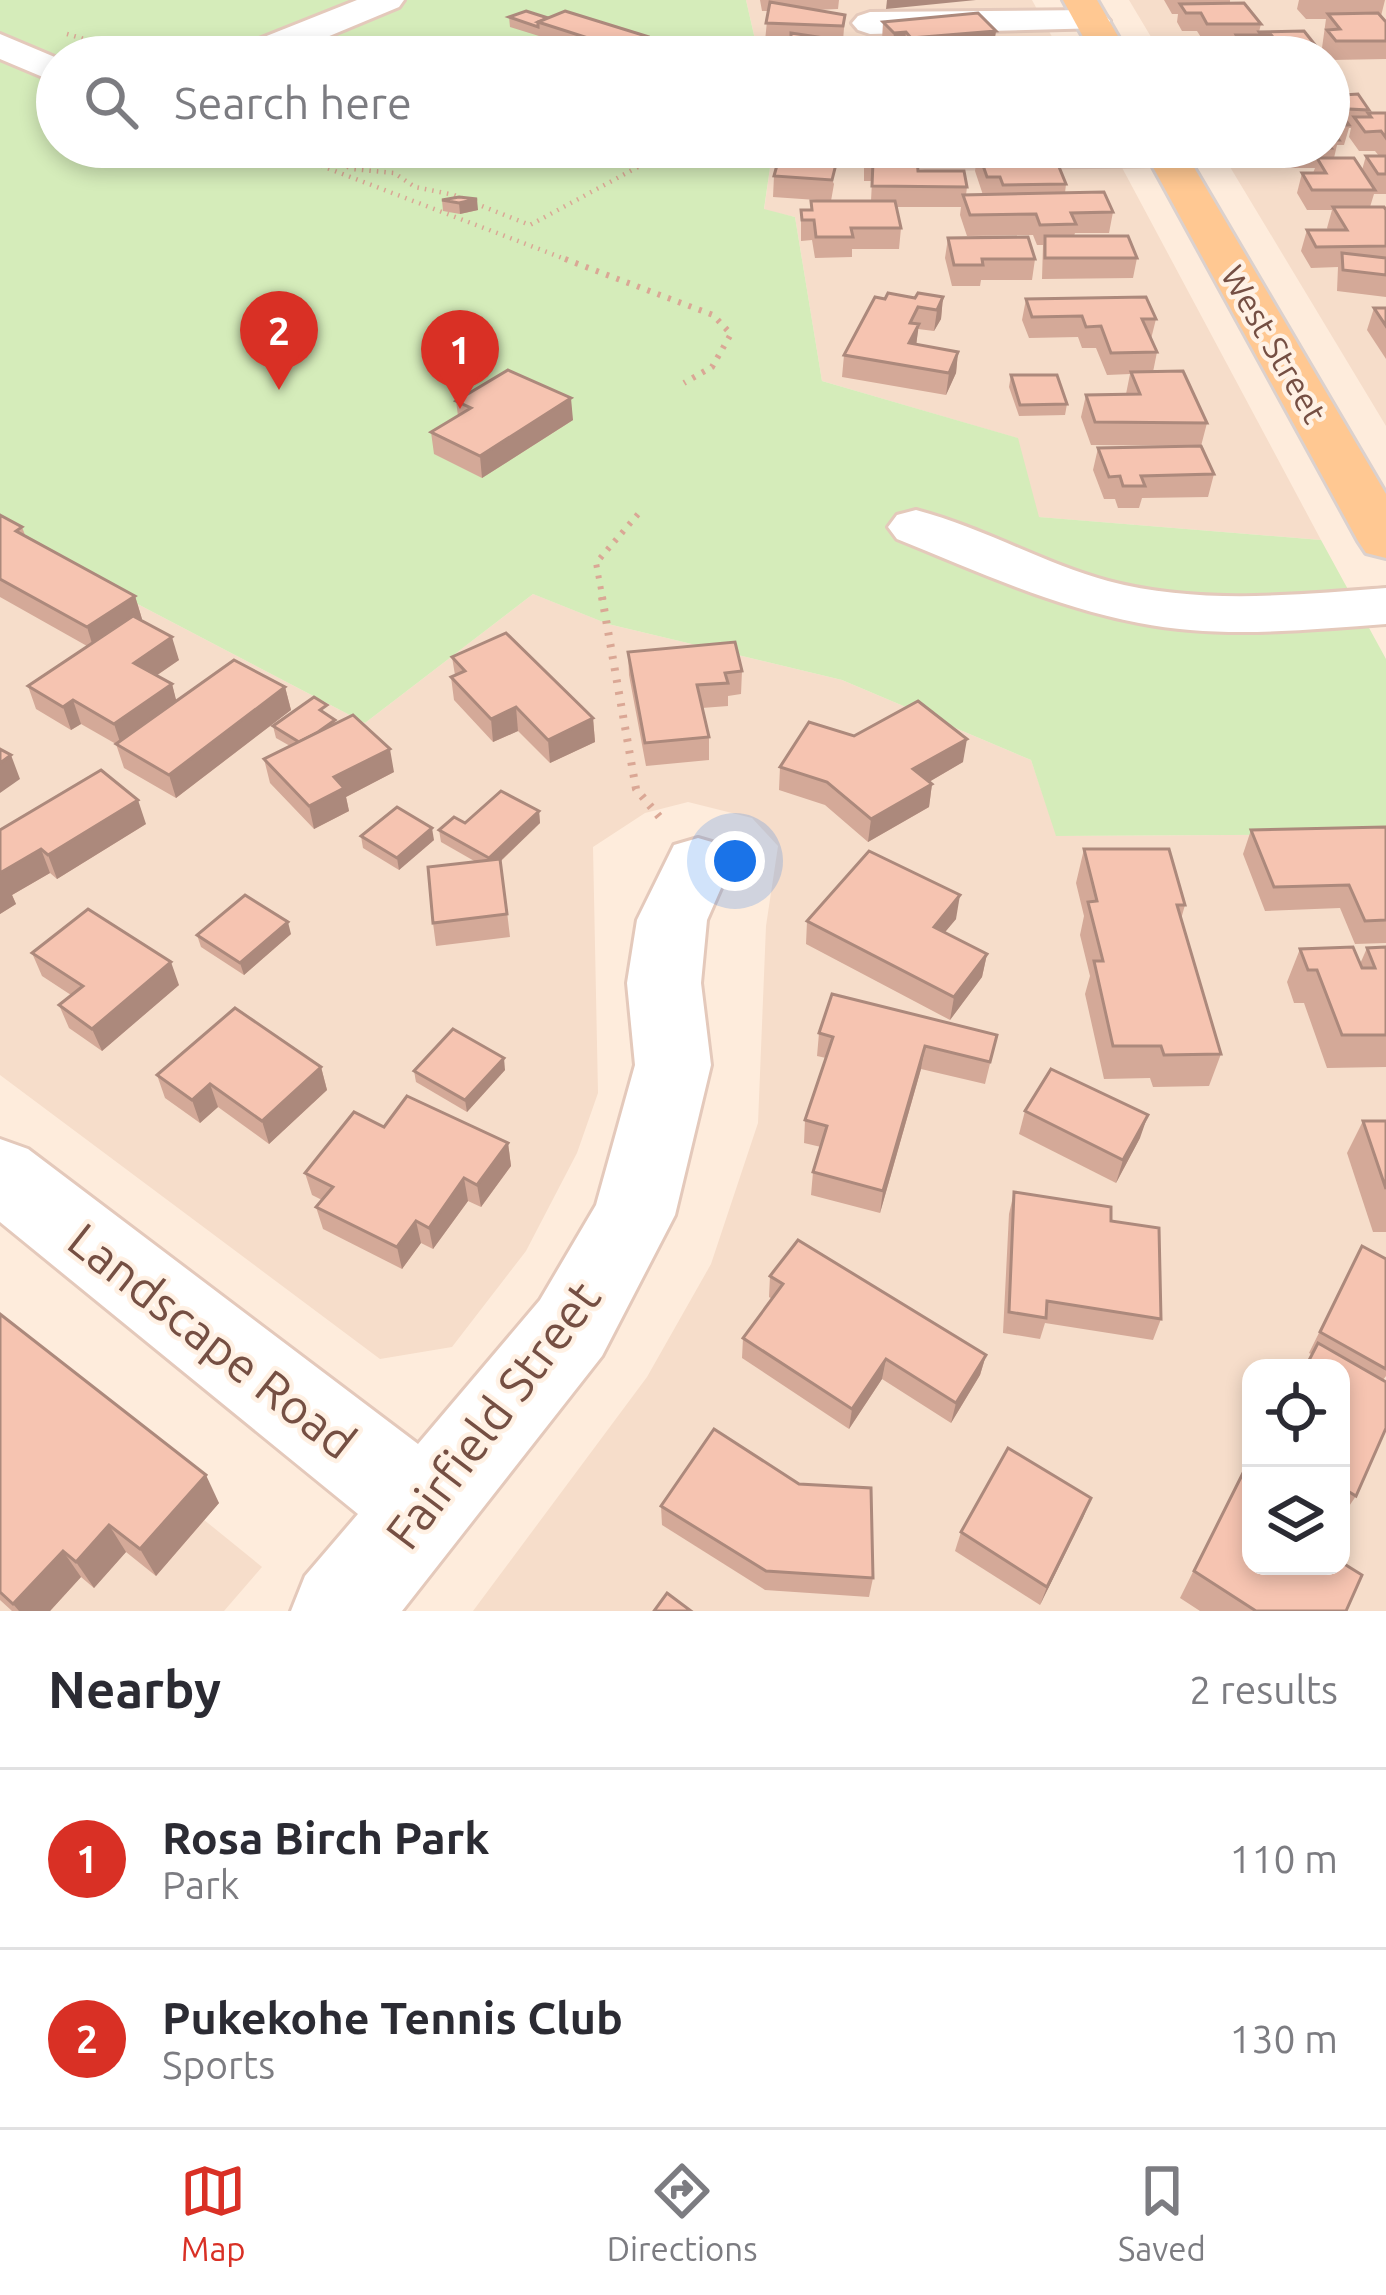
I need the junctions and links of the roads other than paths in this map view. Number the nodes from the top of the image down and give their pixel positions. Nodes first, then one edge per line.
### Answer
1 (387, 0) edge
2 (1086, 11) edge
3 (1021, 22) junction
4 (870, 23) dead end
5 (299, 36) edge
6 (1027, 36) edge
7 (0, 45) edge
8 (36, 62) edge
9 (1174, 168) edge
10 (916, 527) dead end
11 (1386, 541) edge
12 (1386, 606) edge
13 (680, 842) road end
14 (0, 1174) edge
15 (425, 1508) junction
16 (340, 1611) edge

1 - 5 street
2 - 3 street
3 - 4 street
3 - 6 street
7 - 8 street
9 - 11 main road, West Street
10 - 12 street
13 - 15 street, Fairfield Street
14 - 15 street, Landscape Road
15 - 16 street, Fairfield Street

